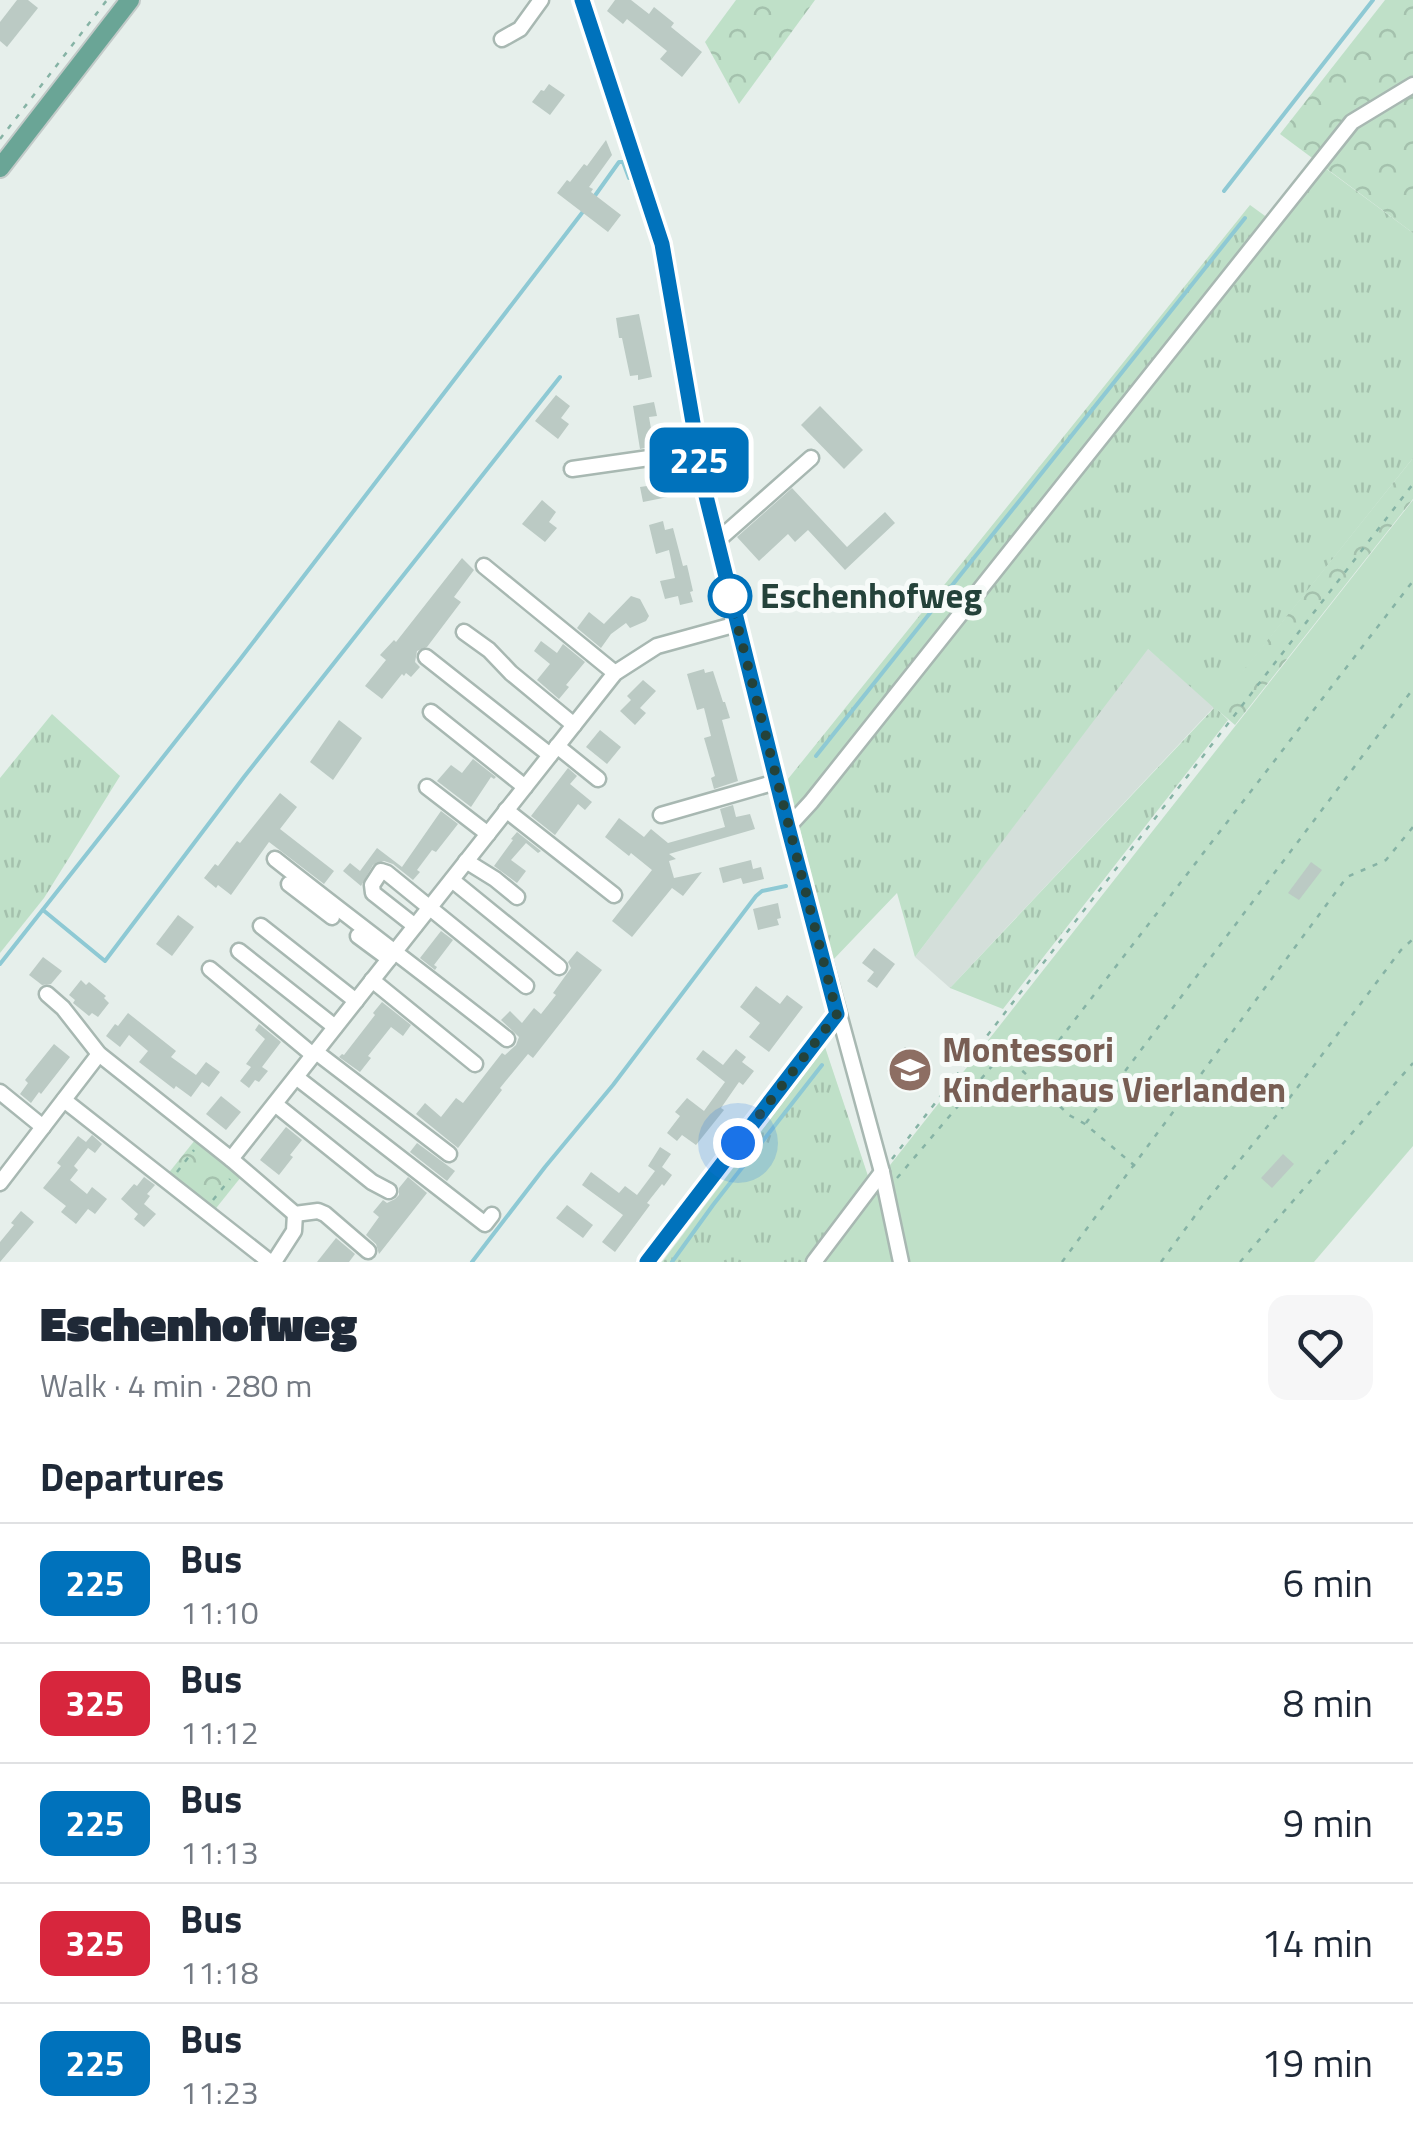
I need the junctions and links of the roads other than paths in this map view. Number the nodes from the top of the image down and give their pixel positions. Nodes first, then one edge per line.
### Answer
1 (130, 0) edge
2 (541, 0) edge
3 (582, 0) edge
4 (502, 39) dead end
5 (1413, 85) edge
6 (0, 168) edge
7 (698, 451) junction
8 (811, 458) dead end
9 (572, 468) dead end
10 (717, 541) junction
11 (484, 566) dead end
12 (737, 624) junction
13 (464, 632) dead end
14 (426, 657) dead end
15 (614, 673) junction
16 (432, 712) dead end
17 (574, 725) junction
18 (485, 734) dead end
19 (554, 750) junction
20 (598, 778) dead end
21 (776, 782) junction
22 (528, 783) junction
23 (427, 787) dead end
24 (506, 810) junction
25 (661, 816) dead end
26 (788, 827) junction
27 (488, 834) junction
28 (276, 858) dead end
29 (466, 861) junction
30 (452, 880) junction
31 (289, 884) dead end
32 (614, 895) dead end
33 (517, 897) dead end
34 (429, 908) junction
35 (261, 926) dead end
36 (415, 926) junction
37 (239, 951) dead end
38 (392, 955) junction
39 (560, 967) dead end
40 (210, 968) dead end
41 (372, 980) junction
42 (526, 986) dead end
43 (47, 994) dead end
44 (356, 1001) junction
45 (837, 1014) junction
46 (335, 1027) junction
47 (507, 1038) dead end
48 (314, 1053) junction
49 (99, 1054) junction
50 (475, 1064) dead end
51 (296, 1077) junction
52 (0, 1092) edge
53 (64, 1100) junction
54 (274, 1104) junction
55 (43, 1127) junction
56 (449, 1154) dead end
57 (236, 1163) junction
58 (882, 1172) junction
59 (2, 1177) edge
60 (388, 1192) dead end
61 (295, 1214) junction
62 (492, 1215) dead end
63 (368, 1251) dead end
64 (272, 1262) edge
65 (647, 1262) edge
66 (814, 1262) edge
67 (901, 1262) edge

1 - 6 main road
2 - 4 street
3 - 7 street
5 - 26 street
7 - 9 street
7 - 10 street
8 - 10 street
10 - 12 street
11 - 15 street
12 - 15 street
12 - 21 street
13 - 17 street
14 - 19 street
15 - 17 street
16 - 22 street
17 - 19 street
18 - 22 street
19 - 20 street
19 - 22 street
21 - 25 street
21 - 26 street
22 - 24 street
23 - 27 street
24 - 27 street
24 - 32 street
26 - 45 street
27 - 29 street
28 - 38 street
29 - 30 street
29 - 33 street
30 - 34 street
30 - 39 street
31 - 38 street
34 - 36 street
34 - 36 street
34 - 42 street
35 - 44 street
36 - 38 street
37 - 46 street
38 - 41 street
38 - 47 street
40 - 48 street
41 - 44 street
41 - 50 street
43 - 49 street
44 - 46 street
45 - 58 street
45 - 65 street
46 - 48 street
48 - 51 street
48 - 56 street
49 - 53 street
49 - 57 street
51 - 54 street
51 - 62 street
52 - 55 street
53 - 55 street
53 - 64 street
54 - 57 street
54 - 60 street
55 - 59 street
57 - 61 street
58 - 66 street
58 - 67 street
61 - 63 street
61 - 64 street

